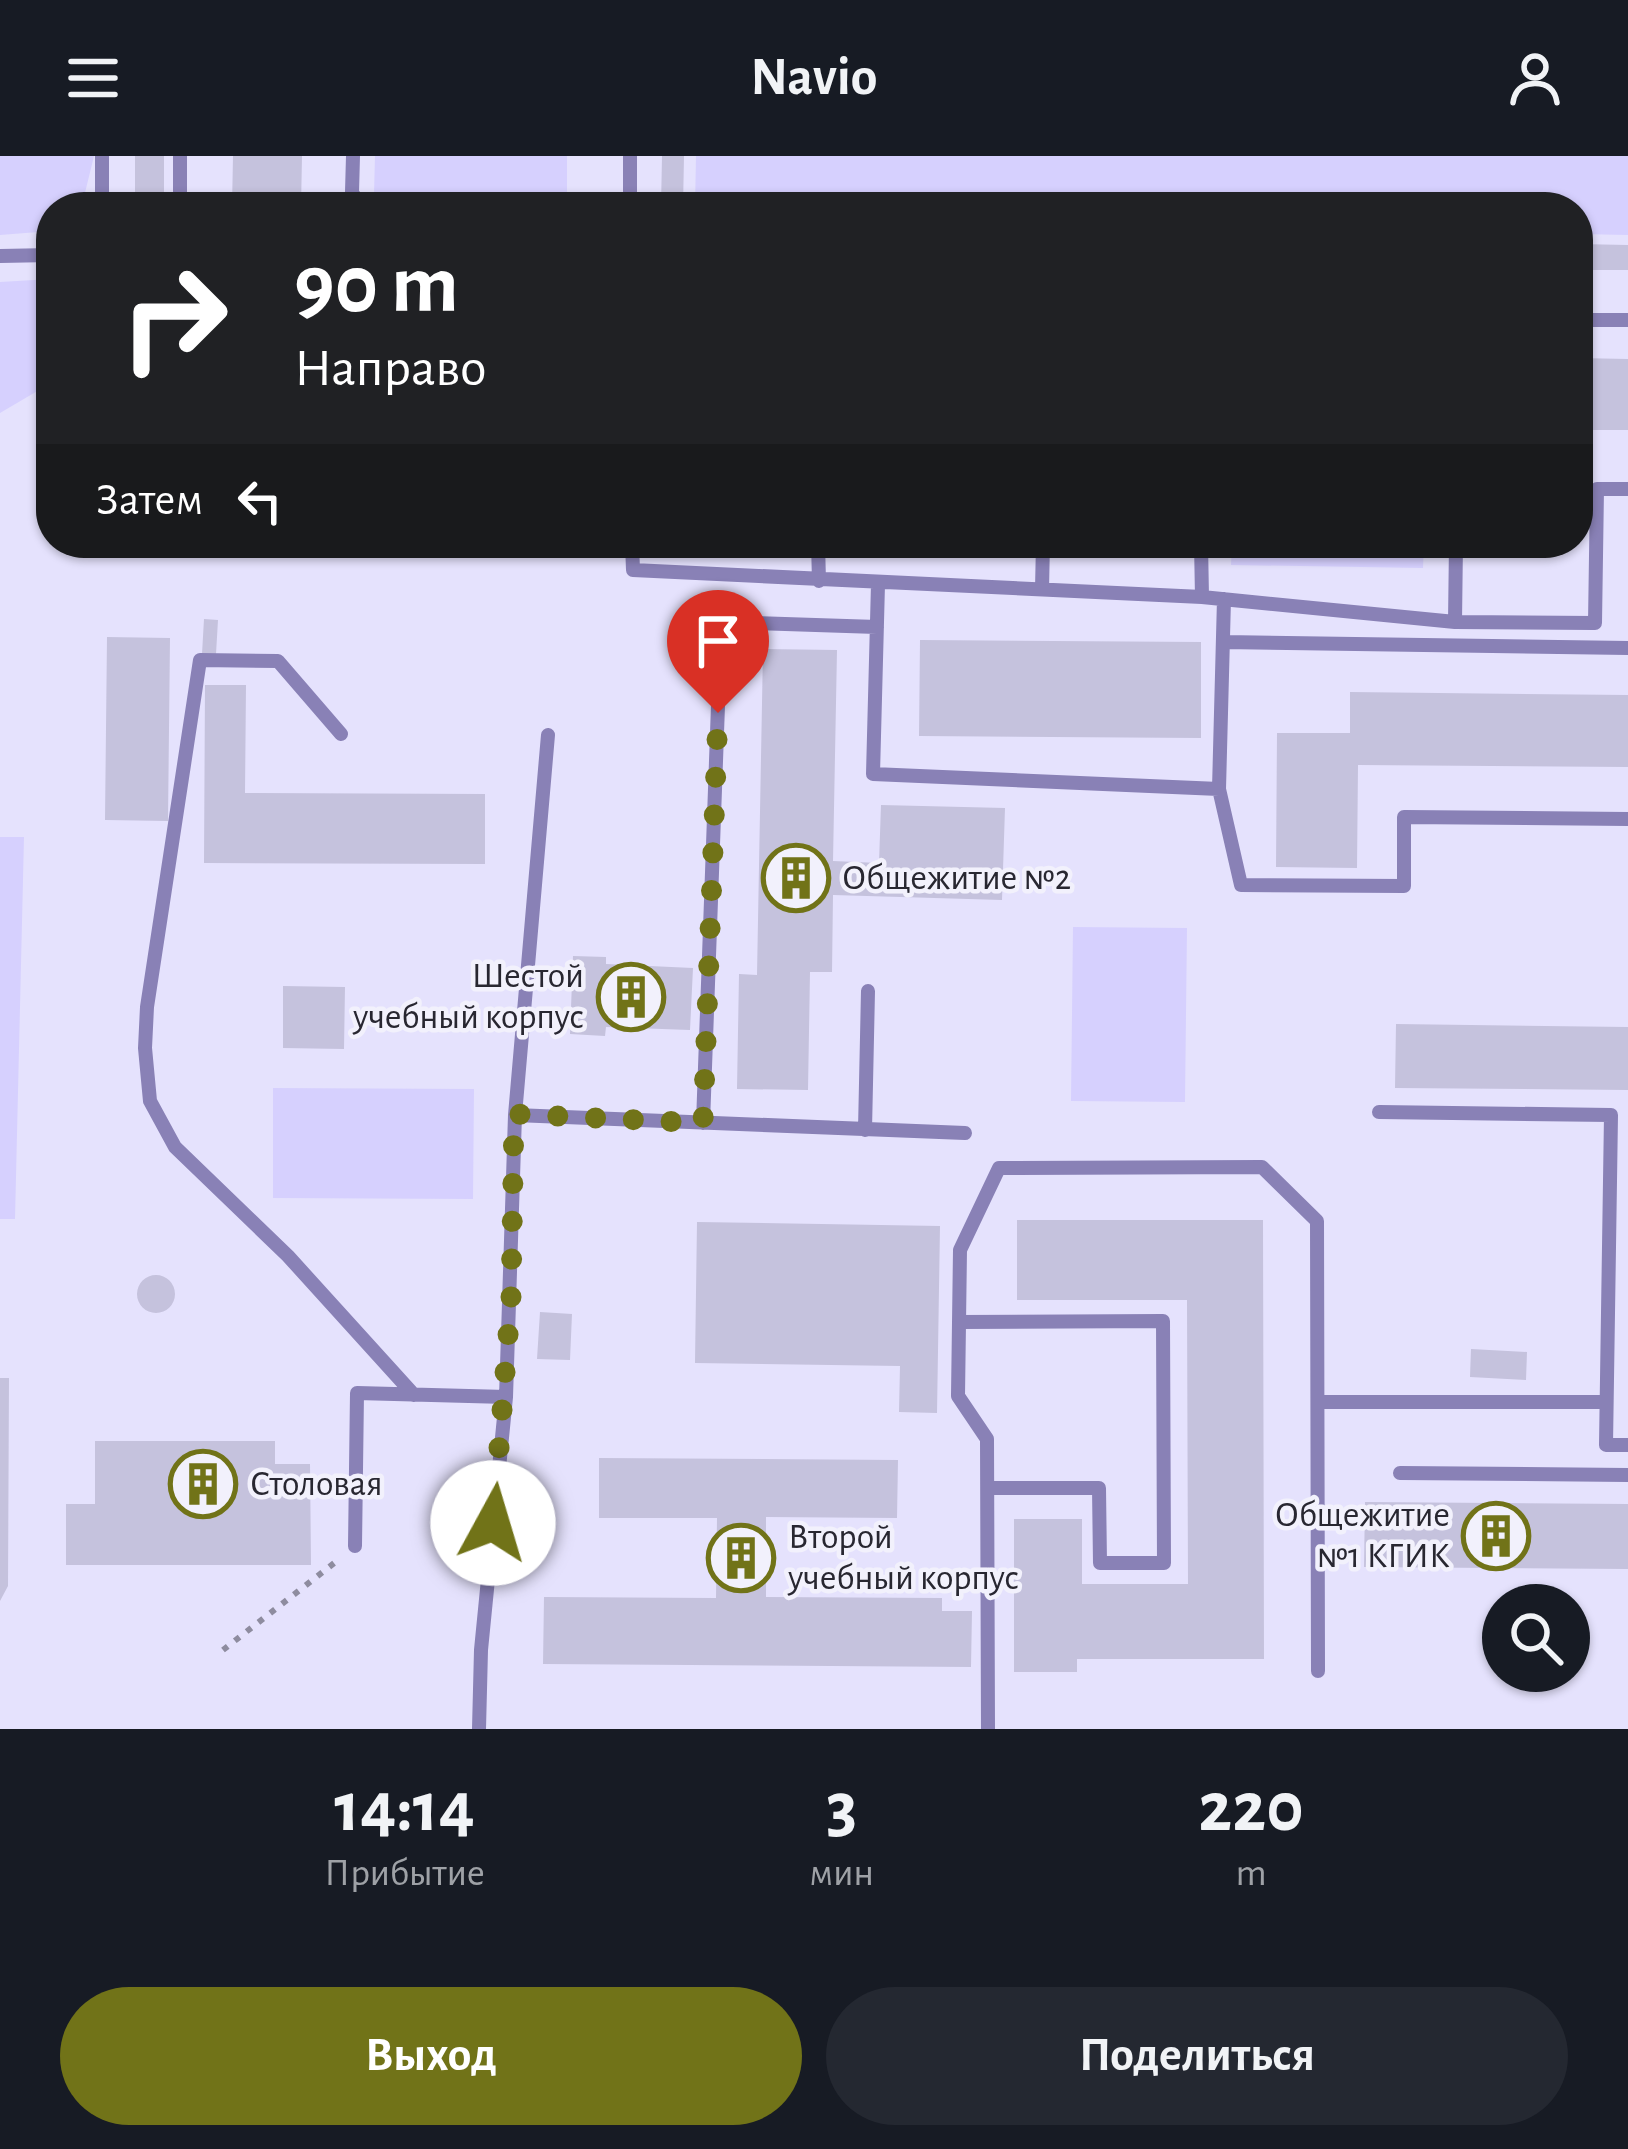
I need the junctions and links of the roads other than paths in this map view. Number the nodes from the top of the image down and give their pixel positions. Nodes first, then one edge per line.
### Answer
1 (102, 156) edge
2 (180, 156) edge
3 (353, 156) edge
4 (630, 156) edge
5 (102, 192) edge
6 (180, 192) edge
7 (352, 192) edge
8 (630, 192) edge
9 (36, 255) edge
10 (0, 256) edge
11 (1593, 320) edge
12 (1628, 320) edge
13 (1628, 489) edge
14 (633, 558) edge
15 (818, 558) edge
16 (1042, 558) edge
17 (1201, 558) edge
18 (1456, 558) edge
19 (819, 581) junction
20 (878, 584) junction
21 (1042, 590) junction
22 (1202, 597) junction
23 (1224, 599) junction
24 (1455, 622) junction
25 (877, 627) junction
26 (1225, 642) junction
27 (1628, 648) edge
28 (341, 734) dead end
29 (548, 735) dead end
30 (1220, 789) junction
31 (1628, 819) edge
32 (868, 991) dead end
33 (1378, 1112) dead end
34 (514, 1114) junction
35 (703, 1123) junction
36 (865, 1130) junction
37 (964, 1133) dead end
38 (959, 1322) junction
39 (414, 1395) junction
40 (506, 1397) junction
41 (1319, 1402) junction
42 (1606, 1402) junction
43 (1628, 1445) edge
44 (1400, 1473) dead end
45 (1628, 1475) edge
46 (988, 1488) junction
47 (355, 1546) road end
48 (1318, 1671) dead end
49 (478, 1729) edge
50 (988, 1729) edge

1 - 5 lane
2 - 6 lane
3 - 7 lane
4 - 8 lane
9 - 10 lane
11 - 12 lane
13 - 24 lane
14 - 19 lane
15 - 19 lane
16 - 21 lane
17 - 22 lane
18 - 24 lane
19 - 20 lane
20 - 21 lane
20 - 25 lane
21 - 22 lane
22 - 23 lane
23 - 24 lane
23 - 26 lane
25 - 30 lane
25 - 35 lane
26 - 27 lane
26 - 30 lane
28 - 39 lane
29 - 34 lane
30 - 31 lane
32 - 36 lane
33 - 42 lane
34 - 35 lane
34 - 40 lane
35 - 36 lane
36 - 37 lane
38 - 41 lane
38 - 46 lane
38 - 46 lane
39 - 40 lane
39 - 47 lane
40 - 49 lane
41 - 42 lane
41 - 48 lane
42 - 43 lane
44 - 45 lane
46 - 50 lane

